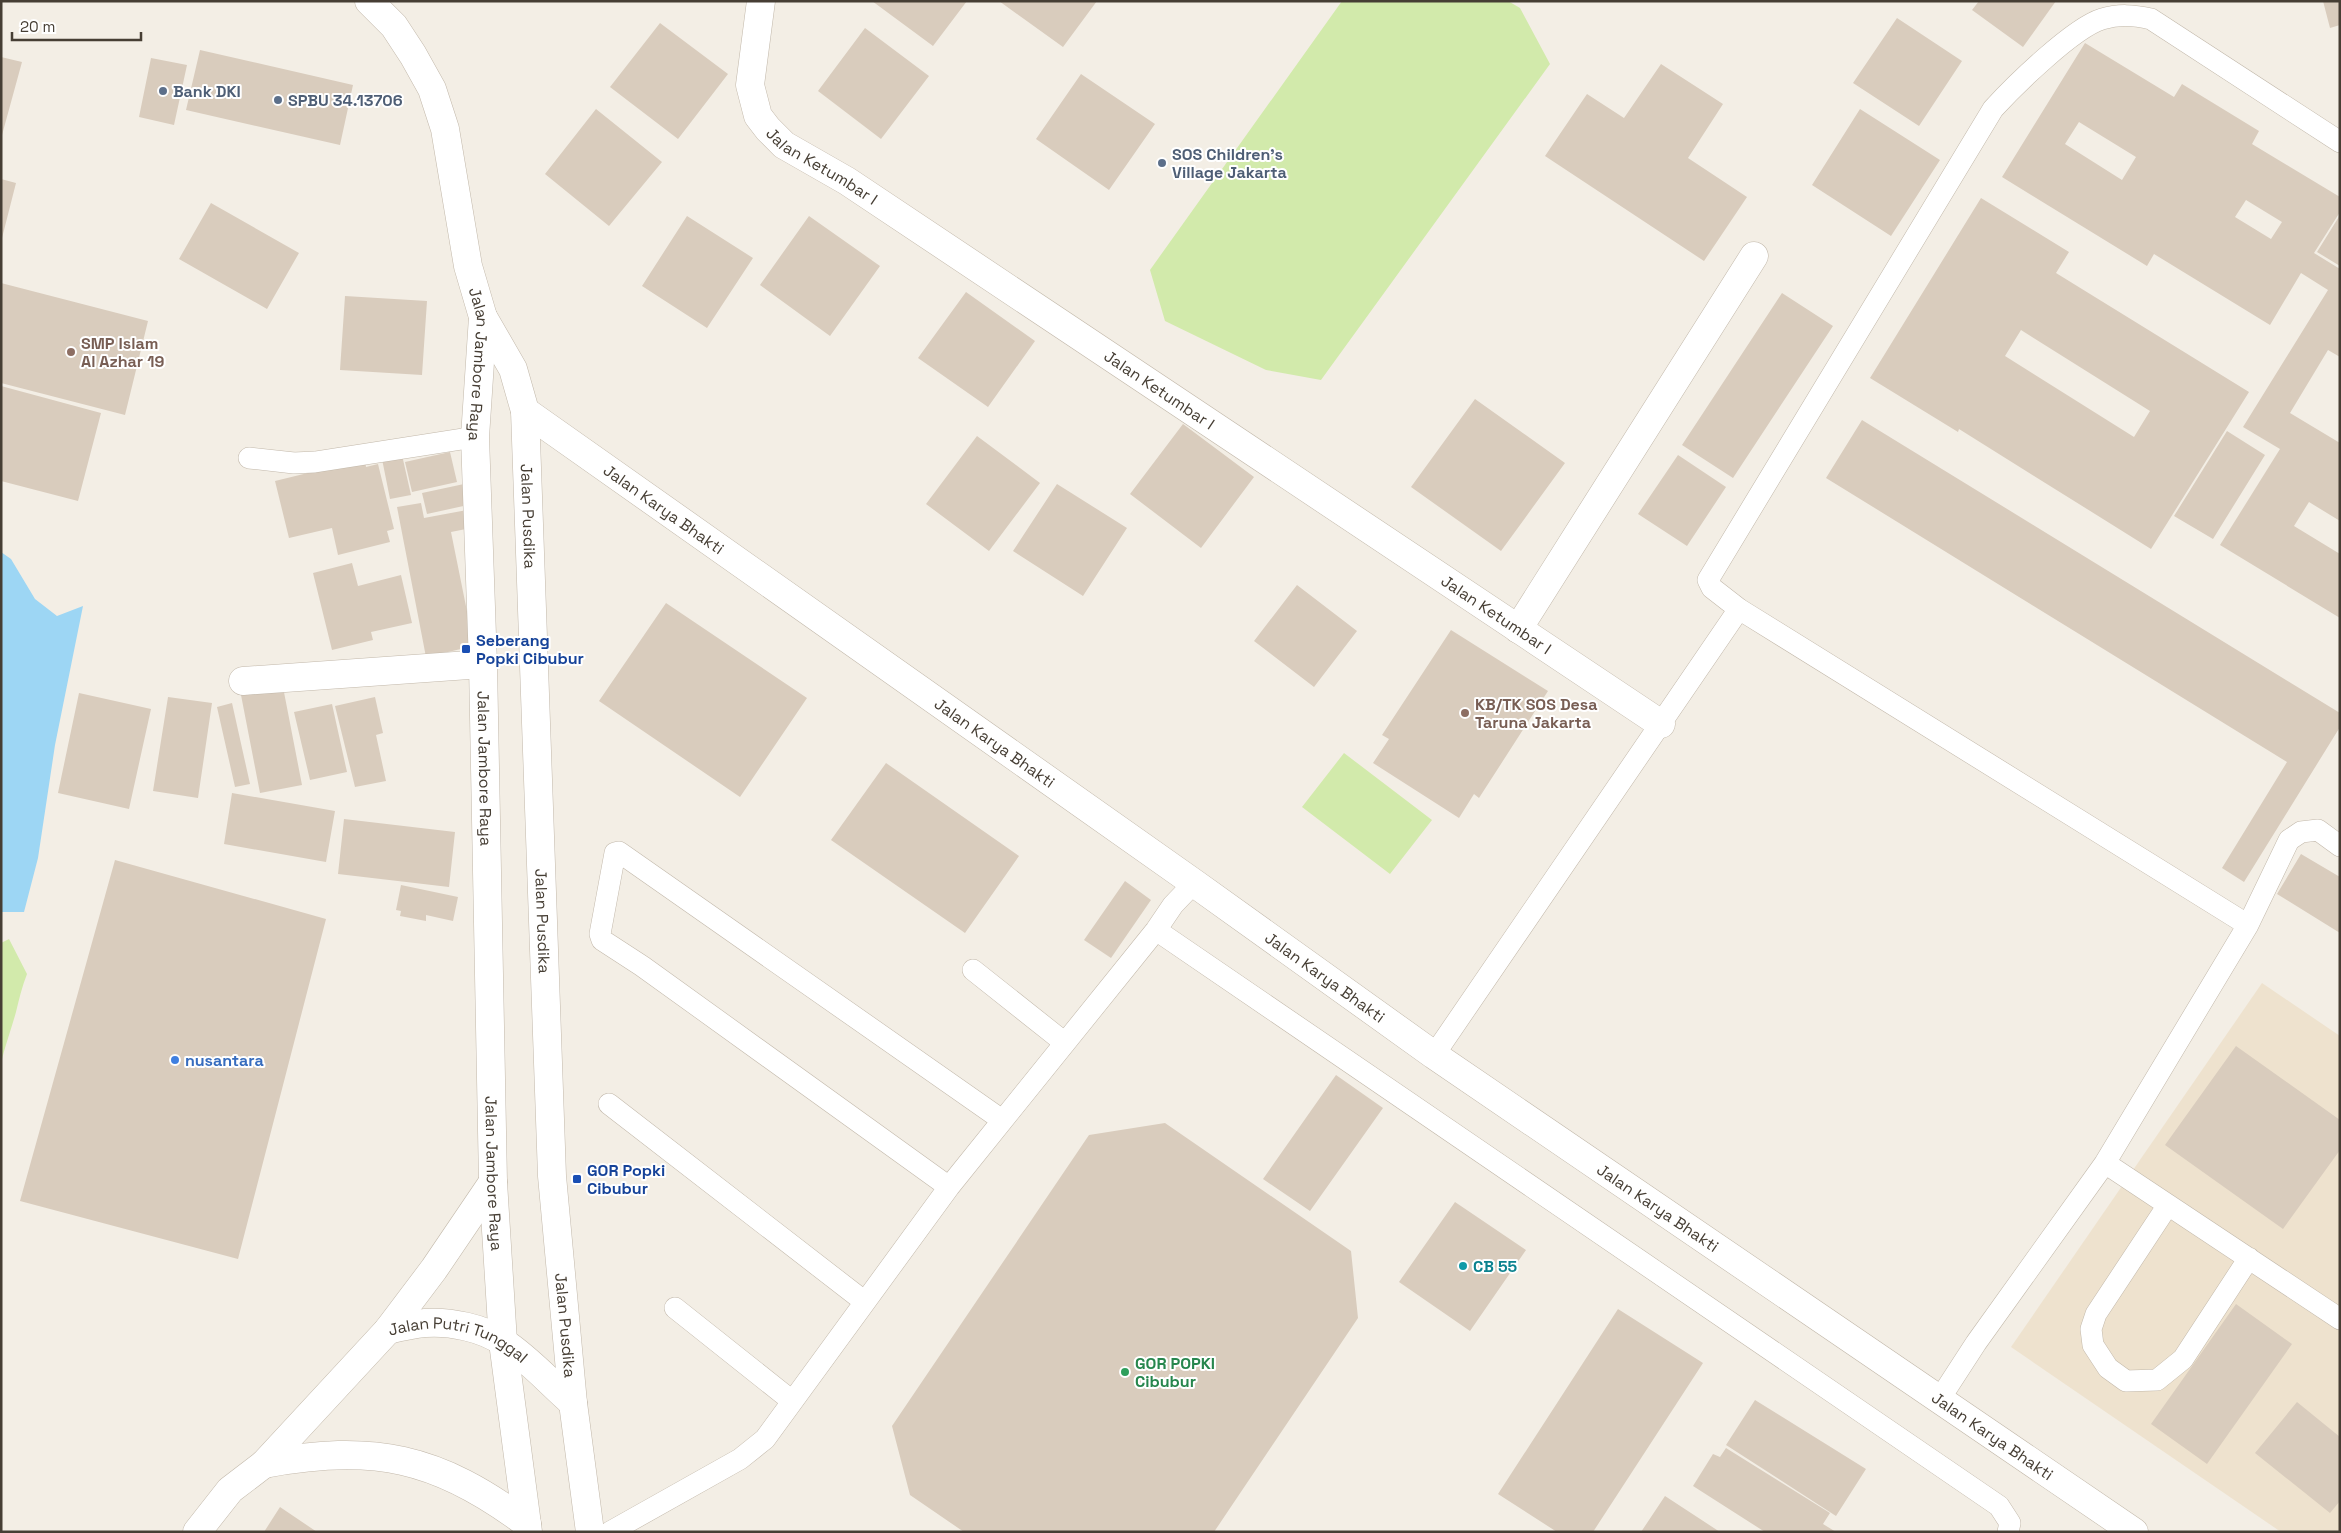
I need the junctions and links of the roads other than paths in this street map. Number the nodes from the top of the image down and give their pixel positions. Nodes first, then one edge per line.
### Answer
1 (369, 1) edge
2 (761, 1) edge
3 (2340, 142) edge
4 (1754, 256) dead end
5 (483, 317) junction
6 (525, 410) junction
7 (475, 437) junction
8 (248, 458) dead end
9 (1739, 609) junction
10 (1518, 629) junction
11 (483, 664) junction
12 (243, 681) dead end
13 (1661, 724) junction
14 (2340, 846) edge
15 (1194, 883) junction
16 (2248, 925) junction
17 (1156, 930) junction
18 (973, 970) dead end
19 (1065, 1043) junction
20 (1434, 1056) junction
21 (609, 1104) dead end
22 (1002, 1120) junction
23 (2105, 1163) junction
24 (493, 1182) junction
25 (949, 1187) junction
26 (2168, 1205) junction
27 (2250, 1258) junction
28 (864, 1302) junction
29 (675, 1308) dead end
30 (2340, 1319) edge
31 (388, 1330) junction
32 (503, 1342) junction
33 (1939, 1400) junction
34 (792, 1401) junction
35 (572, 1403) junction
36 (264, 1464) junction
37 (528, 1528) edge
38 (197, 1532) edge
39 (590, 1532) edge
40 (610, 1532) edge
41 (2008, 1532) edge
42 (2134, 1532) edge

1 - 5 street, Jalan Jambore Raya
2 - 10 street, Jalan Ketumbar I
3 - 9 lane
4 - 10 street
5 - 6 street, Jalan Pusdika
5 - 7 street, Jalan Jambore Raya
6 - 15 street, Jalan Karya Bhakti
6 - 35 street, Jalan Pusdika
7 - 8 lane
7 - 11 street, Jalan Jambore Raya
9 - 13 lane
9 - 16 lane
10 - 13 street, Jalan Ketumbar I
11 - 12 street
11 - 24 street, Jalan Jambore Raya
13 - 20 lane
14 - 16 lane
15 - 17 lane
15 - 20 street, Jalan Karya Bhakti
16 - 23 lane
17 - 19 lane
17 - 41 lane
18 - 19 lane
19 - 22 lane
20 - 33 street, Jalan Karya Bhakti
21 - 28 lane
22 - 25 lane
22 - 25 lane
23 - 26 lane
23 - 33 lane
24 - 31 street
24 - 32 street, Jalan Jambore Raya
25 - 28 lane
26 - 27 lane
26 - 27 lane
27 - 30 lane
28 - 34 lane
29 - 34 lane
31 - 32 street, Jalan Putri Tunggal
31 - 36 street, Jalan Putri Tunggal
32 - 35 street, Jalan Putri Tunggal
32 - 37 street, Jalan Jambore Raya
33 - 42 street, Jalan Karya Bhakti
34 - 40 lane
35 - 39 street, Jalan Pusdika
36 - 37 street, Jalan Putri Tunggal
36 - 38 street, Jalan Putri Tunggal

